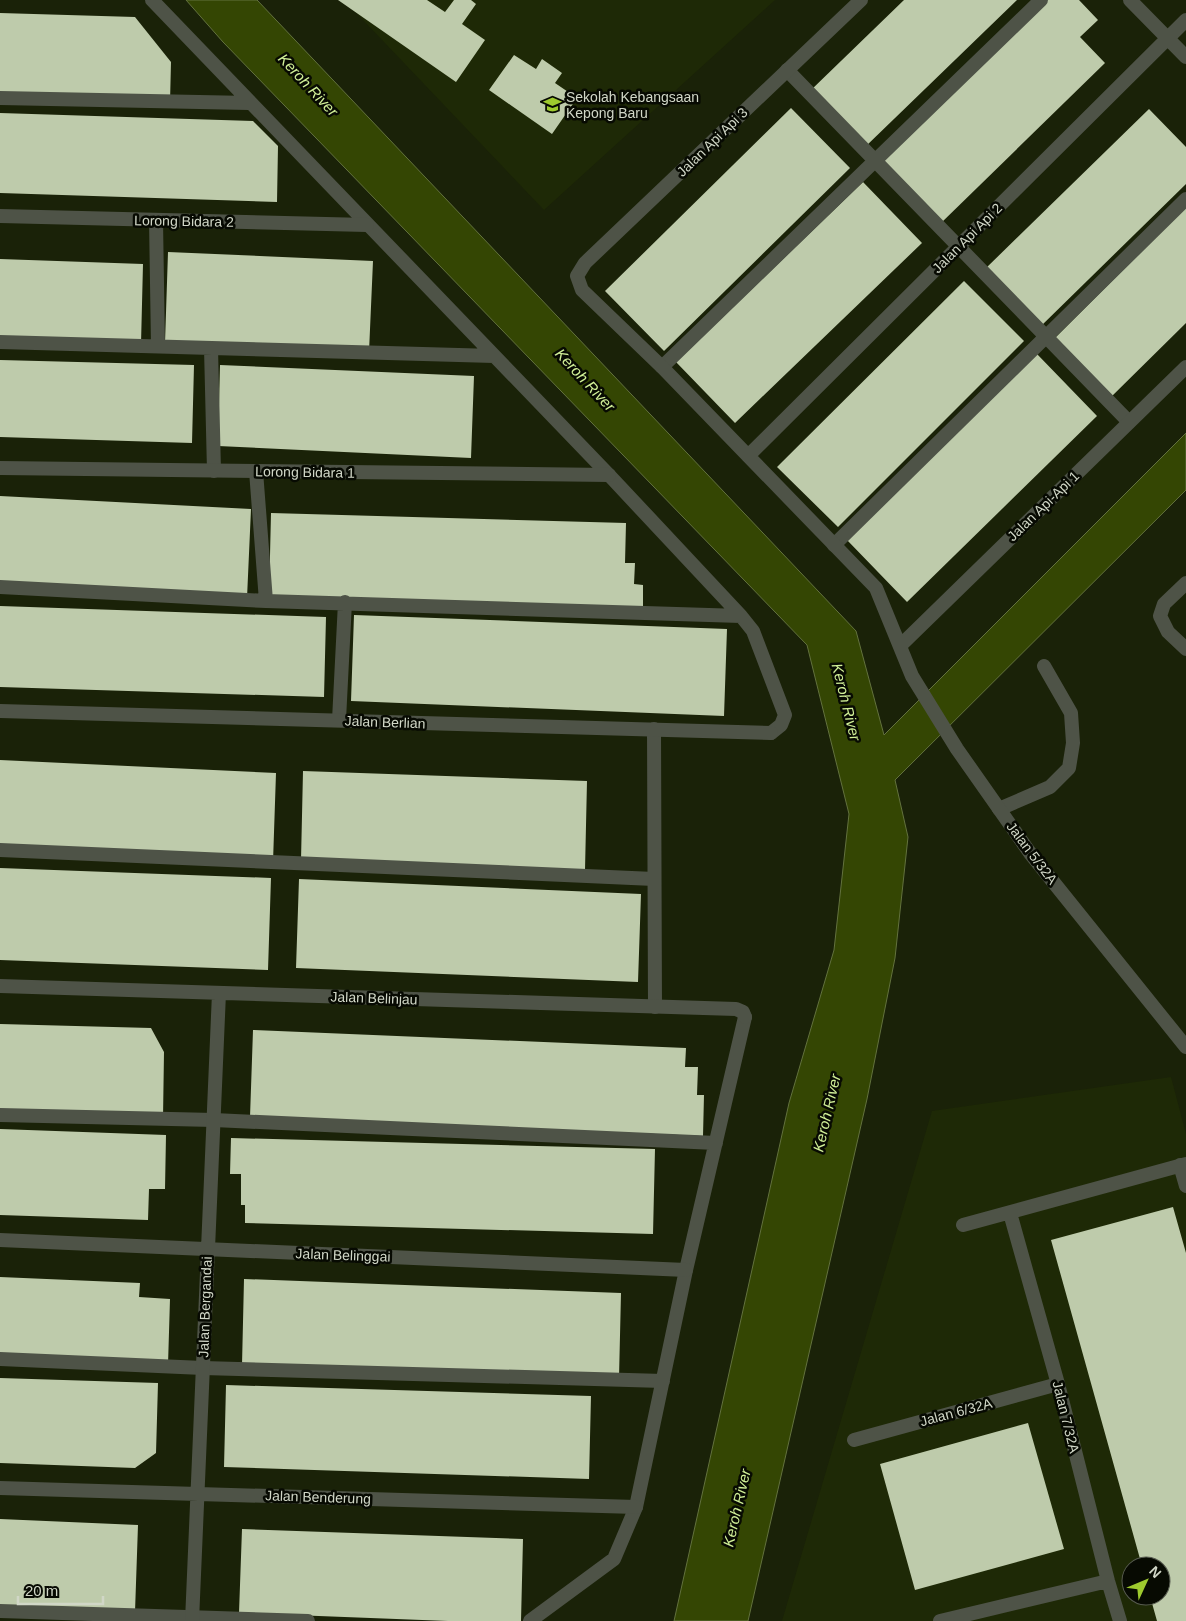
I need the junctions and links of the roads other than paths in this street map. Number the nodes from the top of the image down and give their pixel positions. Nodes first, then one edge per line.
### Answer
1 (152, 0) edge
2 (860, 0) edge
3 (1041, 0) edge
4 (1130, 0) edge
5 (1186, 20) edge
6 (1167, 38) junction
7 (1186, 57) edge
8 (787, 70) junction
9 (0, 98) edge
10 (249, 104) junction
11 (875, 160) junction
12 (1186, 199) edge
13 (0, 216) edge
14 (156, 220) junction
15 (368, 225) junction
16 (958, 246) junction
17 (582, 290) joint
18 (1046, 336) junction
19 (0, 342) edge
20 (158, 346) junction
21 (211, 348) junction
22 (494, 356) junction
23 (662, 367) junction
24 (1186, 367) edge
25 (1130, 422) junction
26 (748, 456) junction
27 (0, 468) edge
28 (214, 470) junction
29 (256, 471) junction
30 (609, 475) junction
31 (834, 545) junction
32 (1186, 583) edge
33 (0, 587) edge
34 (266, 601) junction
35 (345, 602) junction
36 (741, 616) junction
37 (901, 645) junction
38 (1186, 649) edge
39 (1044, 666) dead end
40 (0, 711) edge
41 (339, 720) junction
42 (654, 729) junction
43 (999, 809) junction
44 (0, 850) edge
45 (654, 879) junction
46 (0, 986) edge
47 (219, 993) junction
48 (655, 1007) junction
49 (1186, 1047) edge
50 (0, 1115) edge
51 (214, 1120) junction
52 (716, 1143) junction
53 (1183, 1165) edge
54 (1186, 1186) edge
55 (1010, 1213) junction
56 (963, 1225) dead end
57 (0, 1240) edge
58 (208, 1249) junction
59 (686, 1270) junction
60 (0, 1359) edge
61 (203, 1368) junction
62 (663, 1382) junction
63 (1058, 1384) junction
64 (854, 1440) dead end
65 (0, 1488) edge
66 (197, 1494) junction
67 (636, 1506) junction
68 (1108, 1581) junction
69 (0, 1611) edge
70 (192, 1620) edge
71 (308, 1621) edge
72 (530, 1621) edge
73 (940, 1621) edge
74 (1120, 1621) edge

1 - 10 street
2 - 8 street, Jalan Api Api 3
3 - 11 street
4 - 6 street
5 - 6 street, Jalan Api Api 2
6 - 7 street
6 - 16 street, Jalan Api Api 2
8 - 11 street
8 - 17 street, Jalan Api Api 3
9 - 10 street
10 - 15 street
11 - 16 street
11 - 23 street
12 - 18 street
13 - 14 street, Lorong Bidara 2
14 - 15 street, Lorong Bidara 2
14 - 20 street
15 - 22 street
16 - 18 street
16 - 26 street, Jalan Api Api 2
17 - 23 street, Jalan 5/32A
18 - 25 street
18 - 31 street
19 - 20 street
20 - 21 street
21 - 22 street
21 - 28 street
22 - 30 street
23 - 26 street, Jalan 5/32A
24 - 25 street, Jalan Api-Api 1
25 - 37 street, Jalan Api-Api 1
26 - 31 street, Jalan 5/32A
27 - 28 street, Lorong Bidara 1
28 - 29 street, Lorong Bidara 1
29 - 30 street, Lorong Bidara 1
29 - 34 street
30 - 36 street
31 - 37 street, Jalan 5/32A
32 - 38 street
33 - 34 street
34 - 35 street
35 - 36 street
35 - 41 street
36 - 42 street, Jalan Berlian
37 - 43 street, Jalan 5/32A
39 - 43 street
40 - 41 street, Jalan Berlian
41 - 42 street, Jalan Berlian
42 - 45 street
43 - 49 street, Jalan 5/32A
44 - 45 street
45 - 48 street
46 - 47 street, Jalan Belinjau
47 - 48 street, Jalan Belinjau
47 - 51 street, Jalan Bergandai
48 - 52 street, Jalan Belinjau
50 - 51 street
51 - 52 street
51 - 58 street, Jalan Bergandai
52 - 59 street
53 - 54 street
53 - 55 street
55 - 56 street
55 - 63 street, Jalan 7/32A
57 - 58 street, Jalan Belinggai
58 - 59 street, Jalan Belinggai
58 - 61 street, Jalan Bergandai
59 - 62 street
60 - 61 street
61 - 62 street
61 - 66 street, Jalan Bergandai
62 - 67 street
63 - 64 street, Jalan 6/32A
63 - 68 street, Jalan 7/32A
65 - 66 street, Jalan Benderung
66 - 67 street, Jalan Benderung
66 - 70 street, Jalan Bergandai
67 - 72 street
68 - 73 street
68 - 74 street, Jalan 7/32A
69 - 70 street
70 - 71 street

